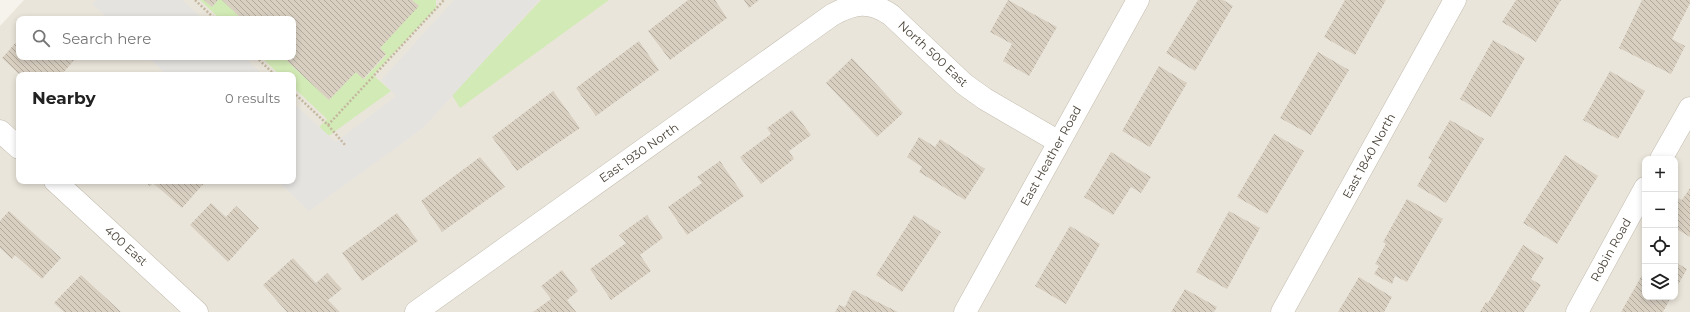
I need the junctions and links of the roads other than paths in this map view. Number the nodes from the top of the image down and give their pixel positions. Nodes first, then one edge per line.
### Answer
1 (1138, 0) edge
2 (1455, 0) edge
3 (868, 5) joint
4 (1690, 108) edge
5 (0, 131) edge
6 (1059, 142) junction
7 (16, 145) edge
8 (1663, 156) edge
9 (58, 184) edge
10 (1643, 192) edge
11 (197, 312) edge
12 (416, 312) edge
13 (965, 312) edge
14 (1282, 312) edge
15 (1577, 312) edge

1 - 6 street, East Heather Road
2 - 14 street, East 1840 North
3 - 6 street, North 500 East
3 - 12 street, East 1930 North
4 - 8 street
5 - 7 street
6 - 13 street, East Heather Road
9 - 11 street, 400 East
10 - 15 street, Robin Road

